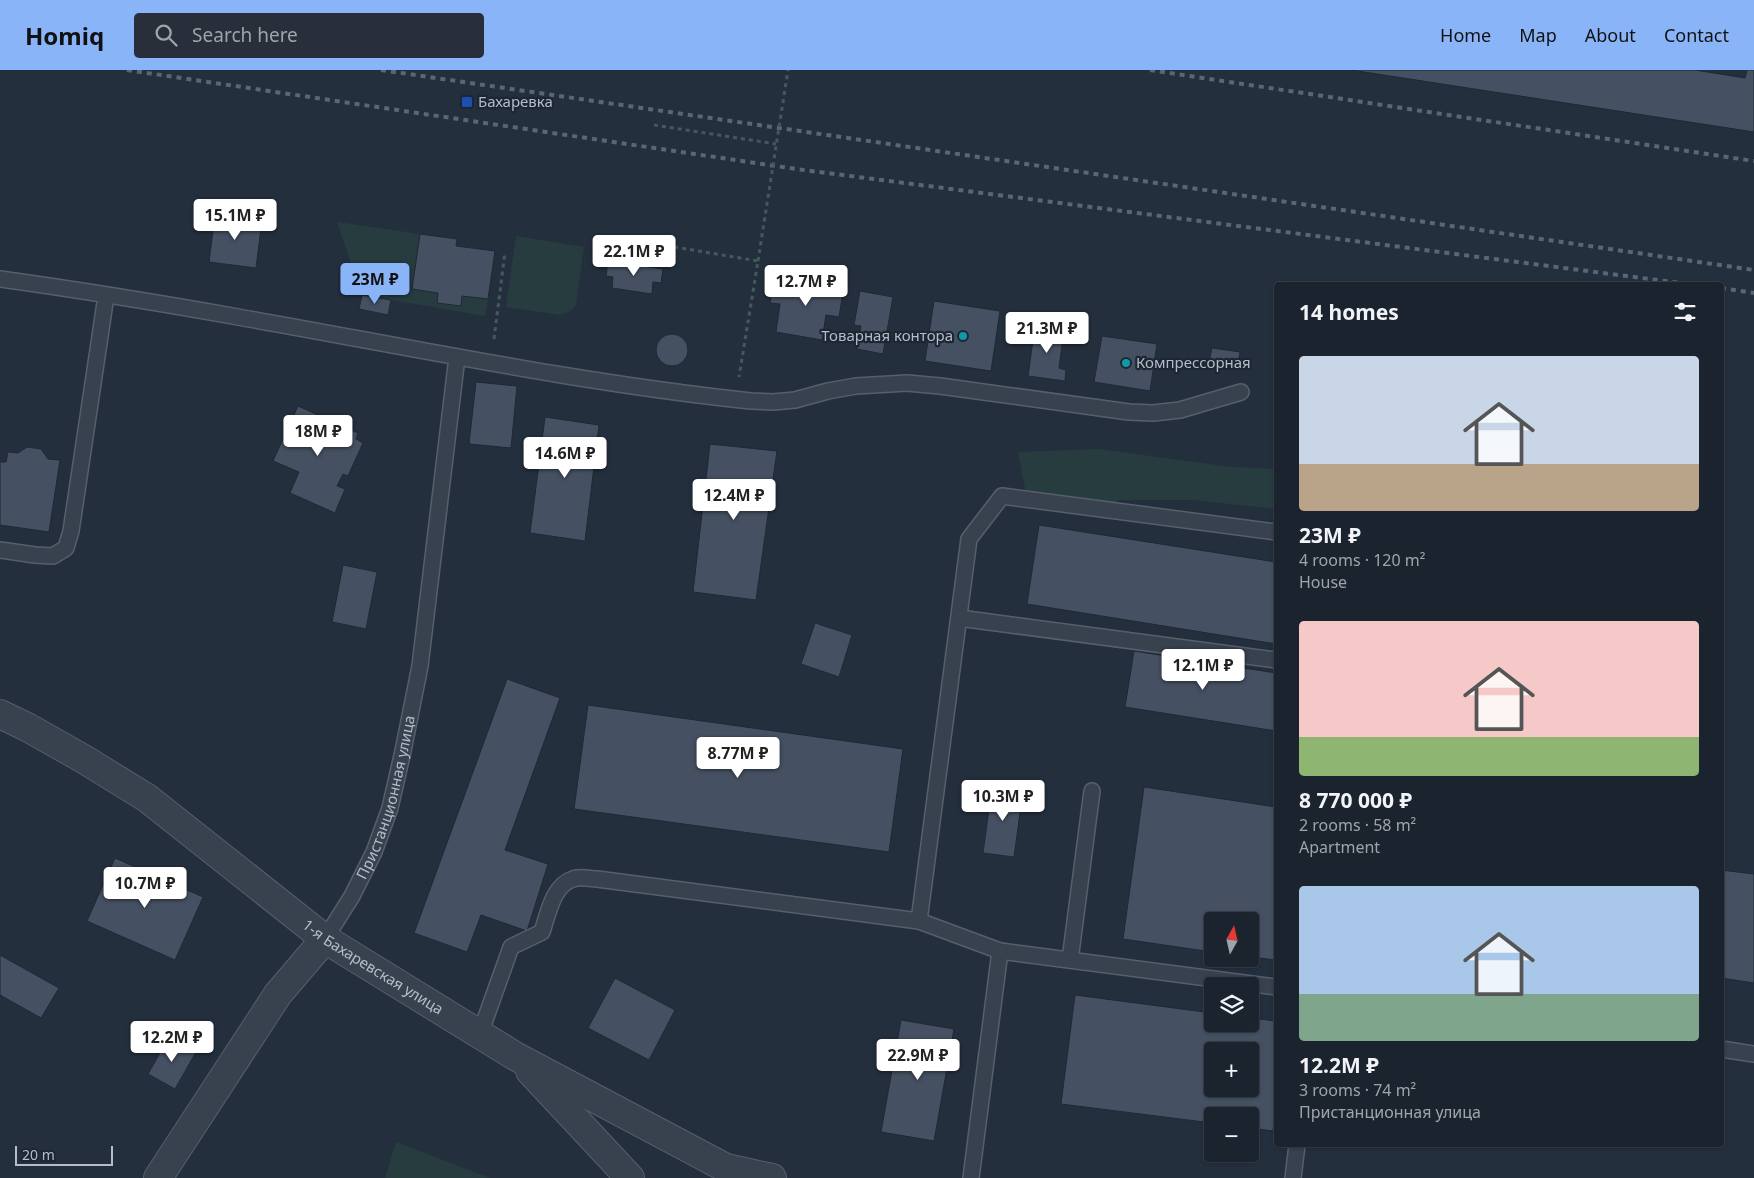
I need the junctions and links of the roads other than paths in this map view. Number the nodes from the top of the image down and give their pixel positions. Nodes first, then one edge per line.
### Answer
1 (0, 278) edge
2 (106, 296) junction
3 (457, 357) junction
4 (1241, 392) dead end
5 (1274, 532) edge
6 (0, 550) edge
7 (959, 618) junction
8 (1274, 660) edge
9 (0, 714) edge
10 (1092, 791) dead end
11 (919, 921) junction
12 (325, 939) junction
13 (1000, 951) junction
14 (1070, 960) junction
15 (1274, 987) edge
16 (480, 1034) junction
17 (1724, 1049) edge
18 (1754, 1054) edge
19 (515, 1056) junction
20 (1297, 1147) edge
21 (723, 1173) edge
22 (158, 1178) edge
23 (630, 1178) edge
24 (772, 1178) edge
25 (971, 1178) edge
26 (1292, 1178) edge

1 - 2 lane
2 - 3 lane
2 - 6 lane
3 - 4 lane
3 - 12 lane, Пристанционная улица
5 - 7 lane
7 - 8 lane
7 - 11 lane
9 - 12 street, 1-я Бахаревская улица
10 - 14 lane
11 - 13 lane
11 - 16 lane
12 - 16 street, 1-я Бахаревская улица
12 - 22 street, Пристанционная улица
13 - 14 lane
13 - 25 lane
14 - 15 lane
16 - 19 street, 1-я Бахаревская улица
17 - 18 lane
19 - 21 street, 1-я Бахаревская улица
19 - 23 street
20 - 26 lane
21 - 24 street, 1-я Бахаревская улица

